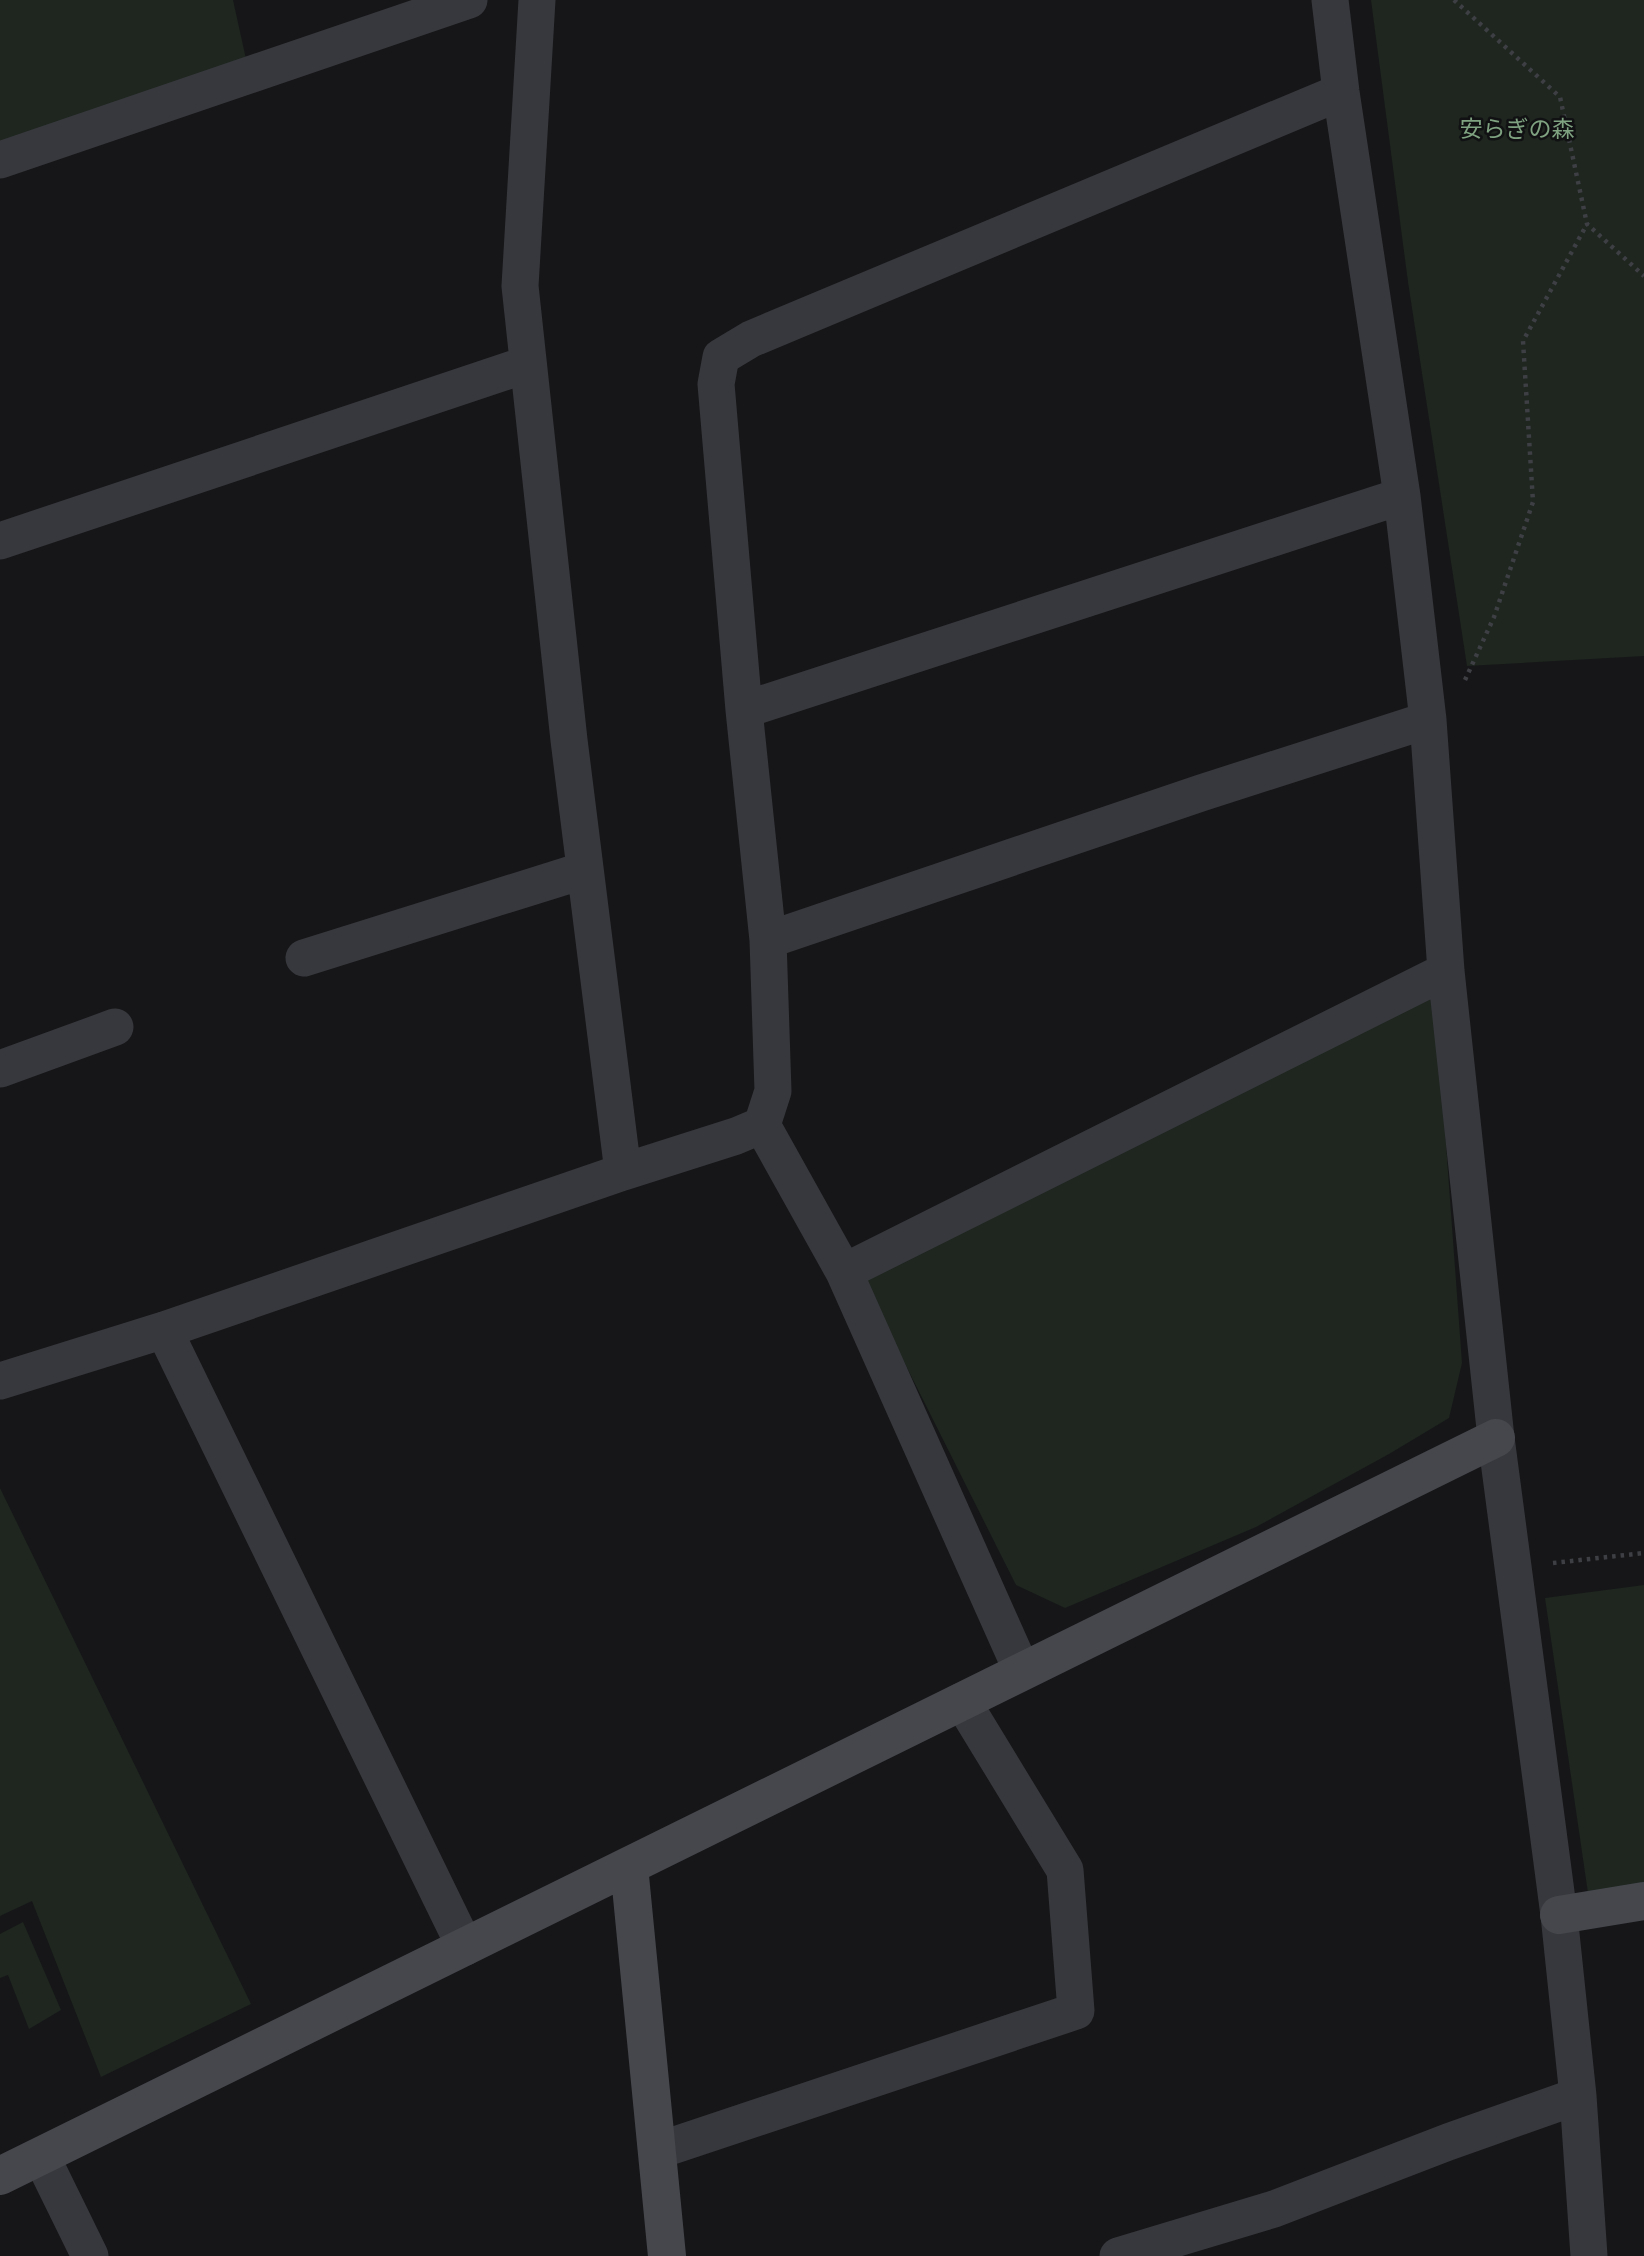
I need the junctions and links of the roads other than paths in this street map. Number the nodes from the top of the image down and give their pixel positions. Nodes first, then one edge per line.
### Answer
1 (469, 0) edge
2 (537, 0) edge
3 (1330, 0) edge
4 (375, 16) edge
5 (1341, 92) junction
6 (0, 160) edge
7 (528, 364) junction
8 (1402, 496) junction
9 (0, 541) edge
10 (744, 710) junction
11 (1428, 720) junction
12 (585, 870) junction
13 (768, 940) junction
14 (304, 958) dead end
15 (1446, 971) junction
16 (115, 1027) dead end
17 (0, 1069) edge
18 (762, 1125) junction
19 (623, 1172) junction
20 (844, 1272) junction
21 (164, 1330) junction
22 (0, 1381) edge
23 (1496, 1438) junction
24 (1022, 1671) junction
25 (962, 1701) junction
26 (629, 1866) junction
27 (1644, 1901) edge
28 (1559, 1915) junction
29 (464, 1947) junction
30 (1578, 2096) junction
31 (657, 2151) junction
32 (41, 2156) junction
33 (0, 2176) edge
34 (90, 2256) edge
35 (667, 2256) edge
36 (1118, 2256) edge
37 (1589, 2256) edge

1 - 4 street
2 - 7 street
3 - 5 street
4 - 6 street
5 - 8 street
5 - 10 street
7 - 9 street
7 - 12 street
8 - 10 street
8 - 11 street
10 - 13 street
11 - 13 street
11 - 15 street
12 - 14 street
12 - 19 street
13 - 18 street
15 - 20 street
15 - 23 street
16 - 17 street
18 - 19 street
18 - 20 street
19 - 21 street
20 - 24 street
21 - 22 street
21 - 29 street
23 - 24 street
23 - 28 street
24 - 25 street
25 - 26 street
25 - 31 street
26 - 29 street
26 - 31 street
27 - 28 street
28 - 30 street
29 - 32 street
30 - 36 street
30 - 37 street
31 - 35 street
32 - 33 street
32 - 34 street

